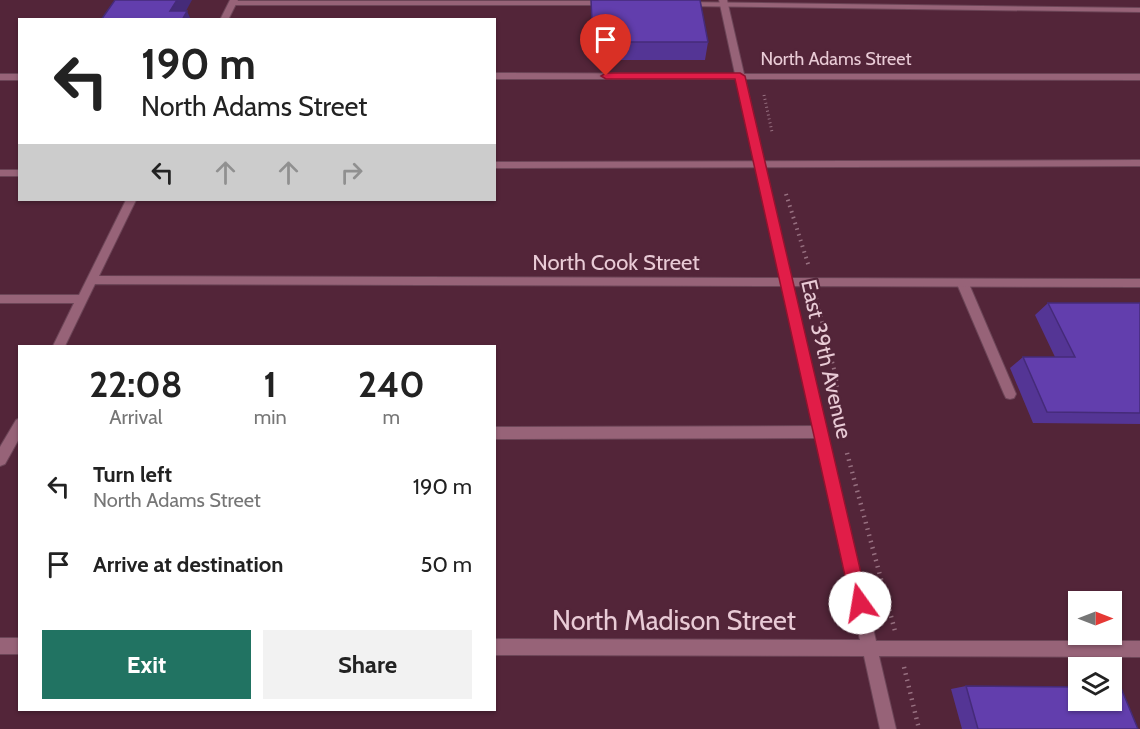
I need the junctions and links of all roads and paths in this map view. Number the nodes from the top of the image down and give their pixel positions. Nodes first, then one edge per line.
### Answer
1 (233, 1) edge
2 (723, 2) edge
3 (620, 3) edge
4 (678, 4) edge
5 (1140, 10) edge
6 (225, 18) edge
7 (0, 76) edge
8 (18, 76) edge
9 (496, 76) edge
10 (740, 76) junction
11 (1140, 77) edge
12 (1140, 163) edge
13 (760, 164) junction
14 (496, 165) edge
15 (0, 173) edge
16 (18, 173) edge
17 (131, 201) edge
18 (93, 280) junction
19 (787, 282) junction
20 (1140, 283) edge
21 (963, 284) junction
22 (0, 299) edge
23 (82, 299) junction
24 (817, 300) dead end
25 (59, 345) edge
26 (1010, 394) dead end
27 (841, 430) dead end
28 (18, 431) edge
29 (821, 432) junction
30 (496, 433) edge
31 (846, 452) dead end
32 (0, 460) edge
33 (891, 615) dead end
34 (0, 646) edge
35 (18, 646) edge
36 (496, 647) edge
37 (870, 648) junction
38 (1140, 649) edge
39 (908, 684) dead end
40 (888, 729) edge
41 (919, 729) edge

1 - 3 street
1 - 6 street
2 - 4 street
2 - 5 street
2 - 10 street, East 39th Avenue
7 - 8 street
9 - 10 street, North Adams Street
10 - 11 street, North Adams Street
10 - 13 street, East 39th Avenue
12 - 13 street
13 - 14 street
13 - 19 street, East 39th Avenue
15 - 16 street
17 - 18 street
18 - 19 street, North Cook Street
18 - 23 street
19 - 21 street, North Cook Street
19 - 29 street, East 39th Avenue
20 - 21 street, North Cook Street
21 - 26 street
22 - 23 street
23 - 25 street
24 - 27 path
28 - 32 street
29 - 30 street
29 - 37 street, East 39th Avenue
31 - 33 path
34 - 35 street
36 - 37 street, North Madison Street
37 - 38 street, North Madison Street
37 - 40 street, East 39th Avenue
39 - 41 path

